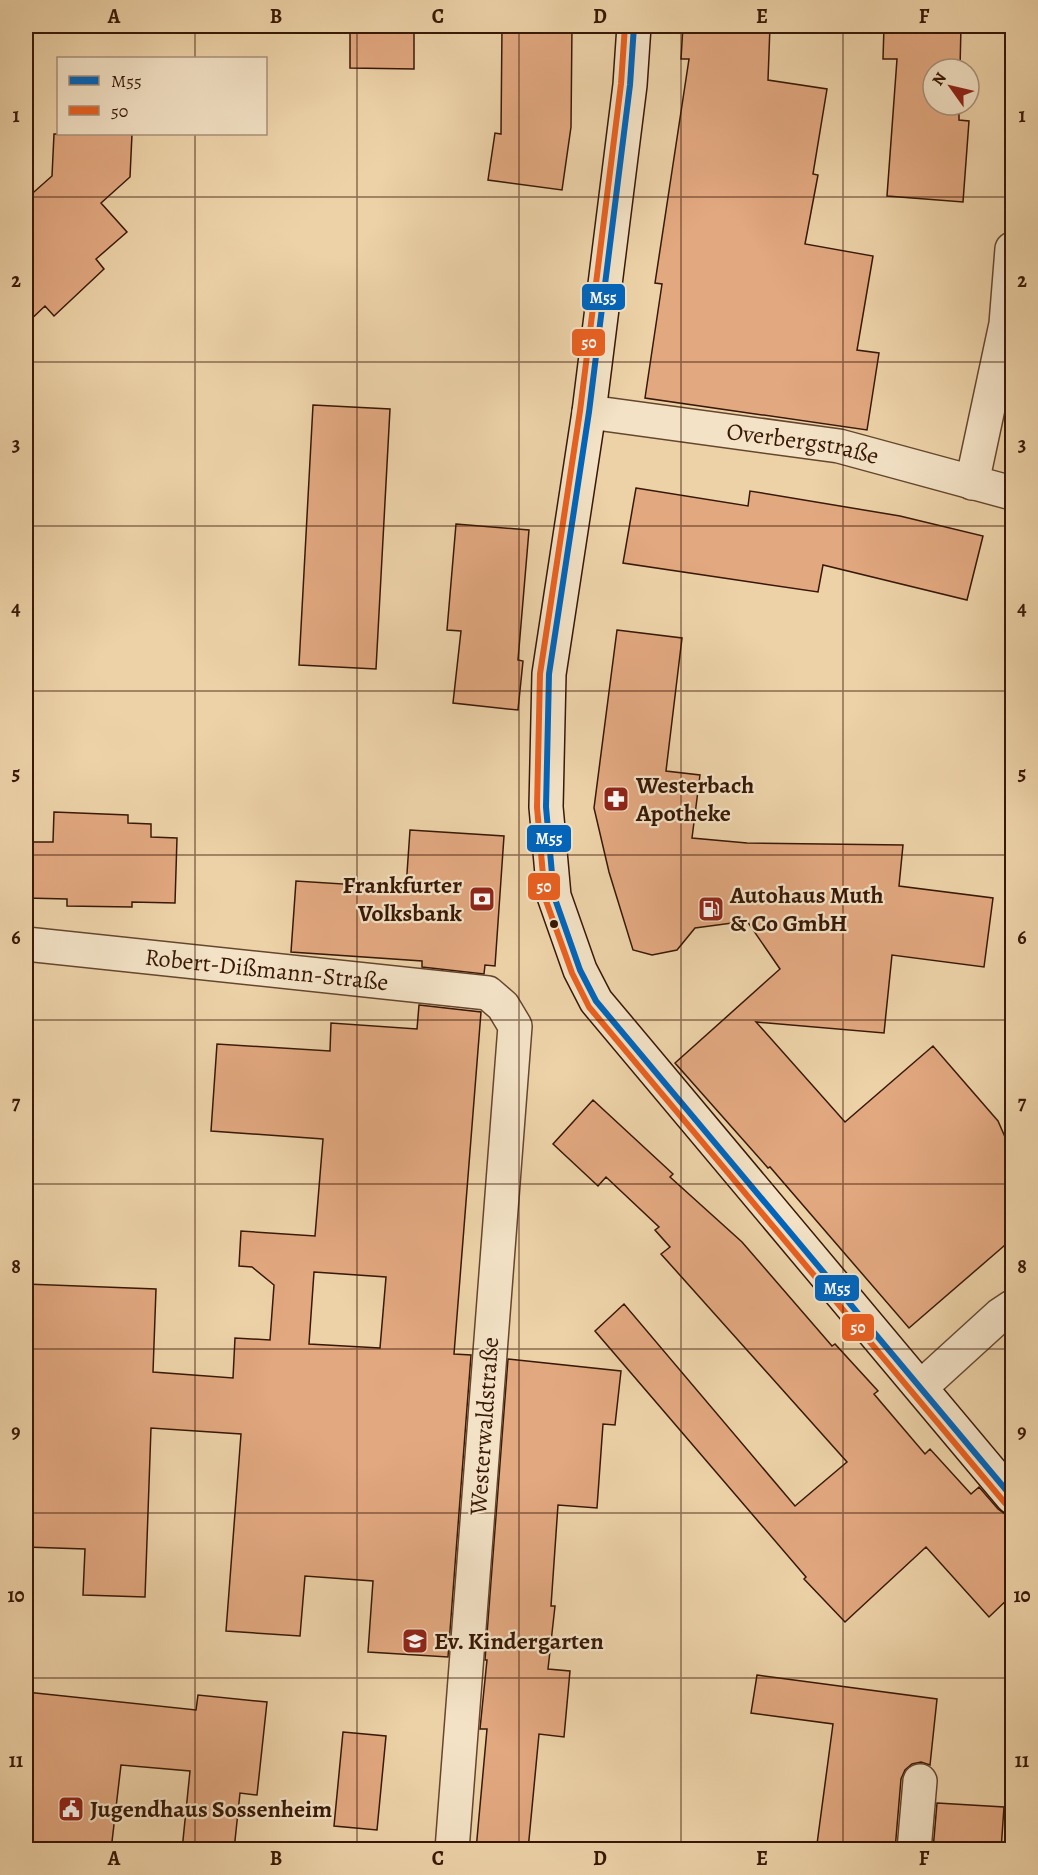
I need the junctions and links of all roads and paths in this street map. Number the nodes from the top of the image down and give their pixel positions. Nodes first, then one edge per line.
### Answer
1 (633, 26) edge
2 (1012, 249) edge
3 (589, 412) junction
4 (972, 483) junction
5 (1012, 493) edge
6 (26, 944) edge
7 (503, 1006) joint
8 (1012, 1307) edge
9 (921, 1387) junction
10 (1012, 1497) edge
11 (920, 1781) dead end
12 (452, 1850) edge
13 (914, 1850) edge

1 - 3 street
2 - 4 street
3 - 4 street, Overbergstraße
3 - 9 street
4 - 5 street, Overbergstraße
6 - 7 street, Robert-Dißmann-Straße
7 - 12 street, Westerwaldstraße
8 - 9 street
9 - 10 street
11 - 13 street

